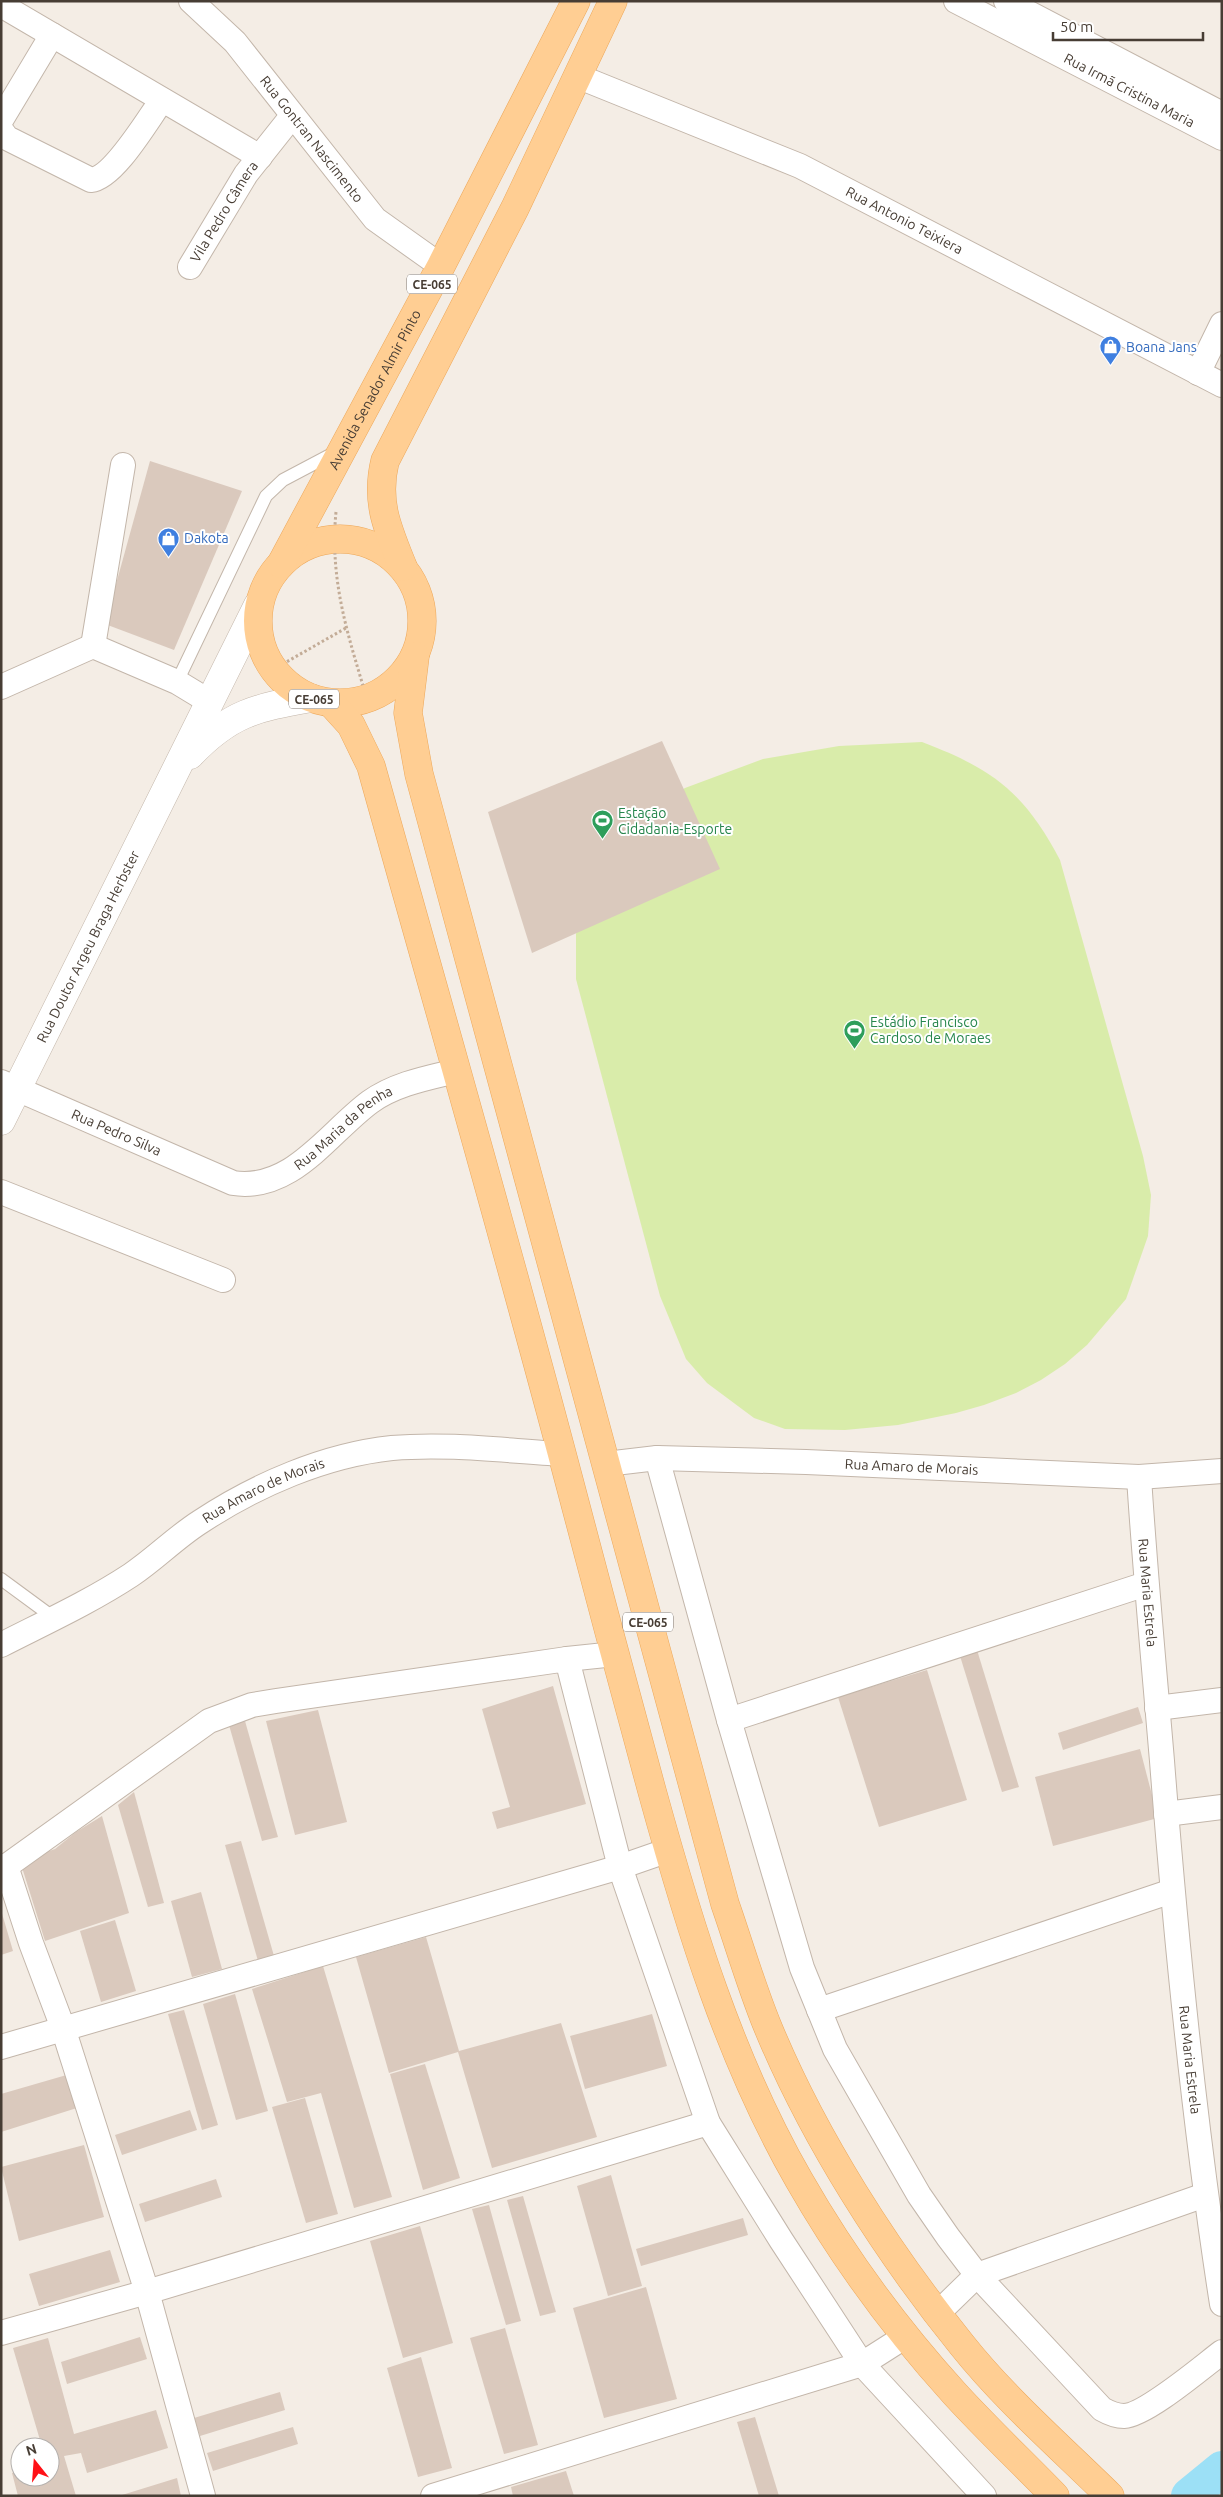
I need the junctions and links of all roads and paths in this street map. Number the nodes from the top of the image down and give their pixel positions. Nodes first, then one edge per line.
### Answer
1 (191, 1) edge
2 (576, 1) edge
3 (614, 1) edge
4 (956, 1) edge
5 (1, 5) edge
6 (1008, 10) edge
7 (52, 34) junction
8 (577, 76) junction
9 (162, 100) junction
10 (1222, 114) edge
11 (292, 116) junction
12 (1, 120) edge
13 (1, 130) edge
14 (1222, 138) edge
15 (260, 157) junction
16 (442, 266) junction
17 (190, 267) dead end
18 (1222, 324) edge
19 (1198, 373) junction
20 (1222, 385) edge
21 (345, 448) junction
22 (123, 465) dead end
23 (337, 508) dead end
24 (333, 541) junction
25 (281, 564) junction
26 (403, 567) junction
27 (258, 605) junction
28 (346, 628) junction
29 (93, 646) junction
30 (415, 656) junction
31 (274, 669) junction
32 (177, 682) junction
33 (1, 687) edge
34 (321, 700) junction
35 (210, 702) junction
36 (370, 709) junction
37 (173, 773) junction
38 (456, 1071) junction
39 (9, 1085) edge
40 (1, 1121) edge
41 (233, 1183) joint
42 (1, 1192) edge
43 (223, 1280) dead end
44 (562, 1454) junction
45 (657, 1458) junction
46 (606, 1464) junction
47 (1220, 1469) edge
48 (1139, 1478) junction
49 (1, 1579) edge
50 (1146, 1584) junction
51 (54, 1618) junction
52 (1, 1645) edge
53 (615, 1654) junction
54 (567, 1660) junction
55 (1222, 1700) edge
56 (1157, 1708) junction
57 (729, 1720) junction
58 (1222, 1807) edge
59 (1166, 1814) junction
60 (669, 1850) junction
61 (620, 1867) junction
62 (4, 1868) edge
63 (1172, 1891) junction
64 (819, 2010) junction
65 (64, 2028) junction
66 (1, 2047) edge
67 (708, 2123) junction
68 (1205, 2195) junction
69 (976, 2274) junction
70 (147, 2292) junction
71 (1222, 2304) edge
72 (938, 2313) junction
73 (1, 2333) edge
74 (906, 2336) junction
75 (1222, 2352) edge
76 (862, 2364) junction
77 (1107, 2493) edge
78 (203, 2496) edge
79 (433, 2496) edge
80 (984, 2496) edge
81 (1055, 2496) edge

1 - 11 street, Rua Gontran Nascimento
2 - 16 main road, Avenida Senador Almir Pinto / CE-065
3 - 8 main road, CE-065
4 - 6 street, Rua Irmã Cristina Maria
5 - 7 street, Vila Pedro Câmera
6 - 10 street, Rua Irmã Cristina Maria
6 - 14 street, Rua Irmã Cristina Maria
7 - 9 street, Vila Pedro Câmera
7 - 12 street
8 - 19 street, Rua Antonio Teixiera
8 - 26 main road, CE-065
9 - 13 street
9 - 15 street, Vila Pedro Câmera
11 - 15 street, Vila Pedro Câmera
11 - 16 street, Rua Gontran Nascimento
15 - 17 street, Vila Pedro Câmera
16 - 21 main road, Avenida Senador Almir Pinto / CE-065
18 - 19 street
19 - 20 street, Rua Antonio Teixiera
21 - 25 main road, Avenida Senador Almir Pinto / CE-065
21 - 32 lane
22 - 29 street
23 - 24 path
24 - 25 main road, CE-065
24 - 26 main road, CE-065
24 - 28 path
25 - 27 main road, CE-065
26 - 30 main road, CE-065
27 - 31 main road, CE-065
27 - 35 street, Rua Doutor Argeu Braga Herbster
28 - 31 path
28 - 36 path
29 - 32 street
29 - 33 street
30 - 36 main road, CE-065
30 - 46 main road, CE-065
31 - 34 main road, CE-065
32 - 35 street
34 - 36 main road, CE-065
34 - 37 street, Rua Doutor Argeu Braga Herbster
34 - 38 main road, CE-065
35 - 37 street, Rua Doutor Argeu Braga Herbster
37 - 39 street, Rua Doutor Argeu Braga Herbster
38 - 41 street, Rua Maria da Penha
38 - 44 main road, CE-065
39 - 40 street, Rua Doutor Argeu Braga Herbster
39 - 41 street, Rua Pedro Silva
42 - 43 street
44 - 51 street, Rua Amaro de Morais
44 - 53 main road, CE-065
45 - 46 street, Rua Amaro de Morais
45 - 48 street, Rua Amaro de Morais
45 - 57 street
46 - 72 main road, CE-065
47 - 48 street, Rua Amaro de Morais
48 - 50 street, Rua Maria Estrela
49 - 51 lane
50 - 56 street, Rua Maria Estrela
50 - 57 street
51 - 52 street, Rua Amaro de Morais
53 - 54 street
53 - 60 main road, CE-065
54 - 61 street
54 - 62 street
55 - 56 street
56 - 59 street, Rua Maria Estrela
57 - 64 street
58 - 59 street
59 - 63 street, Rua Maria Estrela
60 - 61 street
60 - 74 main road, CE-065
61 - 65 street
61 - 67 street
62 - 65 street
63 - 64 street
63 - 68 street, Rua Maria Estrela
64 - 69 street
65 - 66 street
65 - 70 street
67 - 70 street
67 - 76 street
68 - 69 street
68 - 71 street, Rua Maria Estrela
69 - 72 street
69 - 75 street
70 - 73 street
70 - 78 street
72 - 77 main road, CE-065
74 - 76 street
74 - 81 main road, CE-065
76 - 79 street
76 - 80 street

